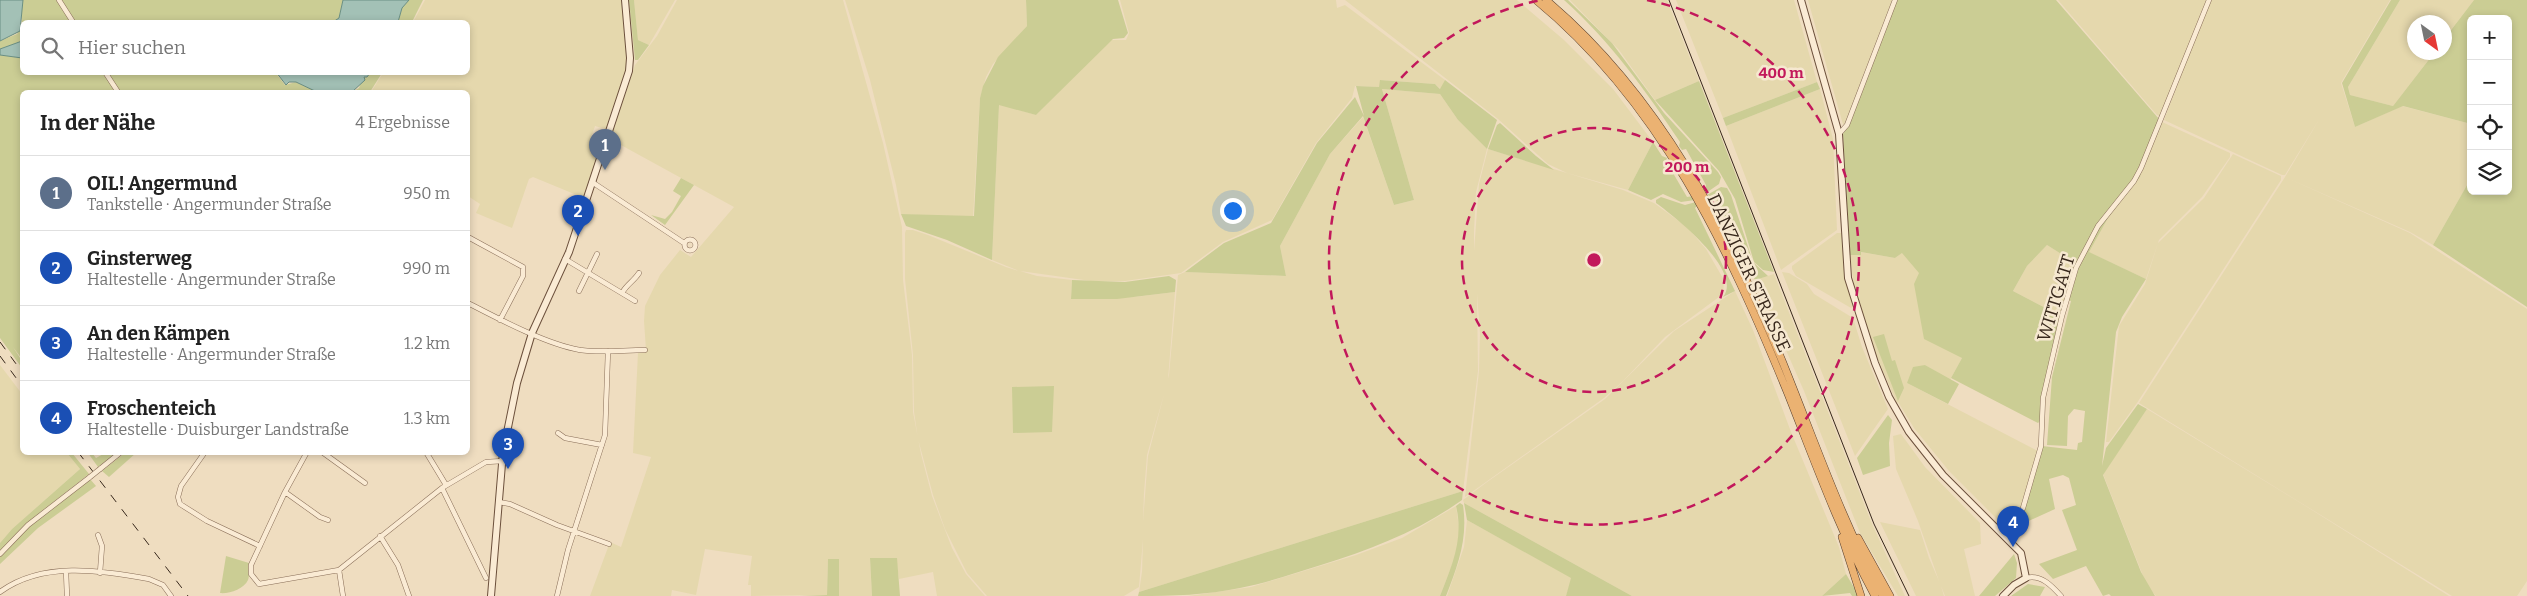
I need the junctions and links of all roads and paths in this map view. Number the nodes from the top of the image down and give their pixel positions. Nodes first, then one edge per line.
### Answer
1 (59, 0) edge
2 (625, 0) edge
3 (1536, 0) edge
4 (1546, 0) edge
5 (1801, 0) edge
6 (1895, 0) edge
7 (2209, 0) edge
8 (72, 20) edge
9 (107, 75) edge
10 (117, 90) edge
11 (1839, 134) junction
12 (592, 182) junction
13 (470, 238) edge
14 (684, 243) dead end
15 (597, 254) dead end
16 (566, 259) junction
17 (588, 272) junction
18 (639, 273) dead end
19 (579, 291) dead end
20 (622, 293) junction
21 (635, 301) dead end
22 (470, 304) edge
23 (500, 320) junction
24 (532, 333) junction
25 (646, 350) dead end
26 (608, 351) junction
27 (558, 433) dead end
28 (602, 445) junction
29 (117, 455) edge
30 (202, 455) edge
31 (305, 455) edge
32 (326, 455) edge
33 (428, 455) edge
34 (502, 461) junction
35 (365, 483) dead end
36 (444, 487) junction
37 (285, 492) junction
38 (499, 502) junction
39 (1844, 518) junction
40 (328, 520) dead end
41 (1841, 527) junction
42 (574, 531) junction
43 (98, 535) dead end
44 (380, 536) junction
45 (2005, 537) junction
46 (609, 544) dead end
47 (260, 546) junction
48 (0, 554) edge
49 (339, 570) junction
50 (66, 571) junction
51 (100, 573) junction
52 (486, 578) dead end
53 (2026, 578) junction
54 (0, 592) edge
55 (67, 596) edge
56 (171, 596) edge
57 (343, 596) edge
58 (409, 596) edge
59 (491, 596) edge
60 (557, 596) edge
61 (1861, 596) edge
62 (1875, 596) edge
63 (1882, 596) edge
64 (1890, 596) edge
65 (2003, 596) edge
66 (2061, 596) edge

1 - 8 street
2 - 12 main road
3 - 41 highway, DANZIGER STRASSE
4 - 39 highway, DANZIGER STRASSE
5 - 11 main road
6 - 11 street
7 - 45 street, WITTGATT
9 - 10 street
11 - 45 main road
12 - 14 street
12 - 16 main road
13 - 23 street
15 - 17 street
16 - 17 street
16 - 24 main road
17 - 19 street
17 - 20 street
18 - 20 street
20 - 21 street
22 - 23 street
23 - 24 street
24 - 26 street
24 - 34 main road
25 - 26 street
26 - 28 street
27 - 28 street
28 - 42 street
29 - 48 street, bridge
30 - 47 street
31 - 37 street
32 - 35 street
33 - 36 street
34 - 36 street
34 - 38 main road
36 - 44 street
36 - 52 street
37 - 40 street
37 - 47 street
38 - 42 street
38 - 59 main road
39 - 63 highway, DANZIGER STRASSE
39 - 64 highway
41 - 61 highway
41 - 62 highway, DANZIGER STRASSE
42 - 46 street
42 - 60 street
43 - 51 street
44 - 49 street
44 - 58 street
45 - 53 main road
47 - 49 street
49 - 57 street
50 - 51 street
50 - 54 street
50 - 55 street
51 - 56 street
53 - 65 main road
53 - 66 street

